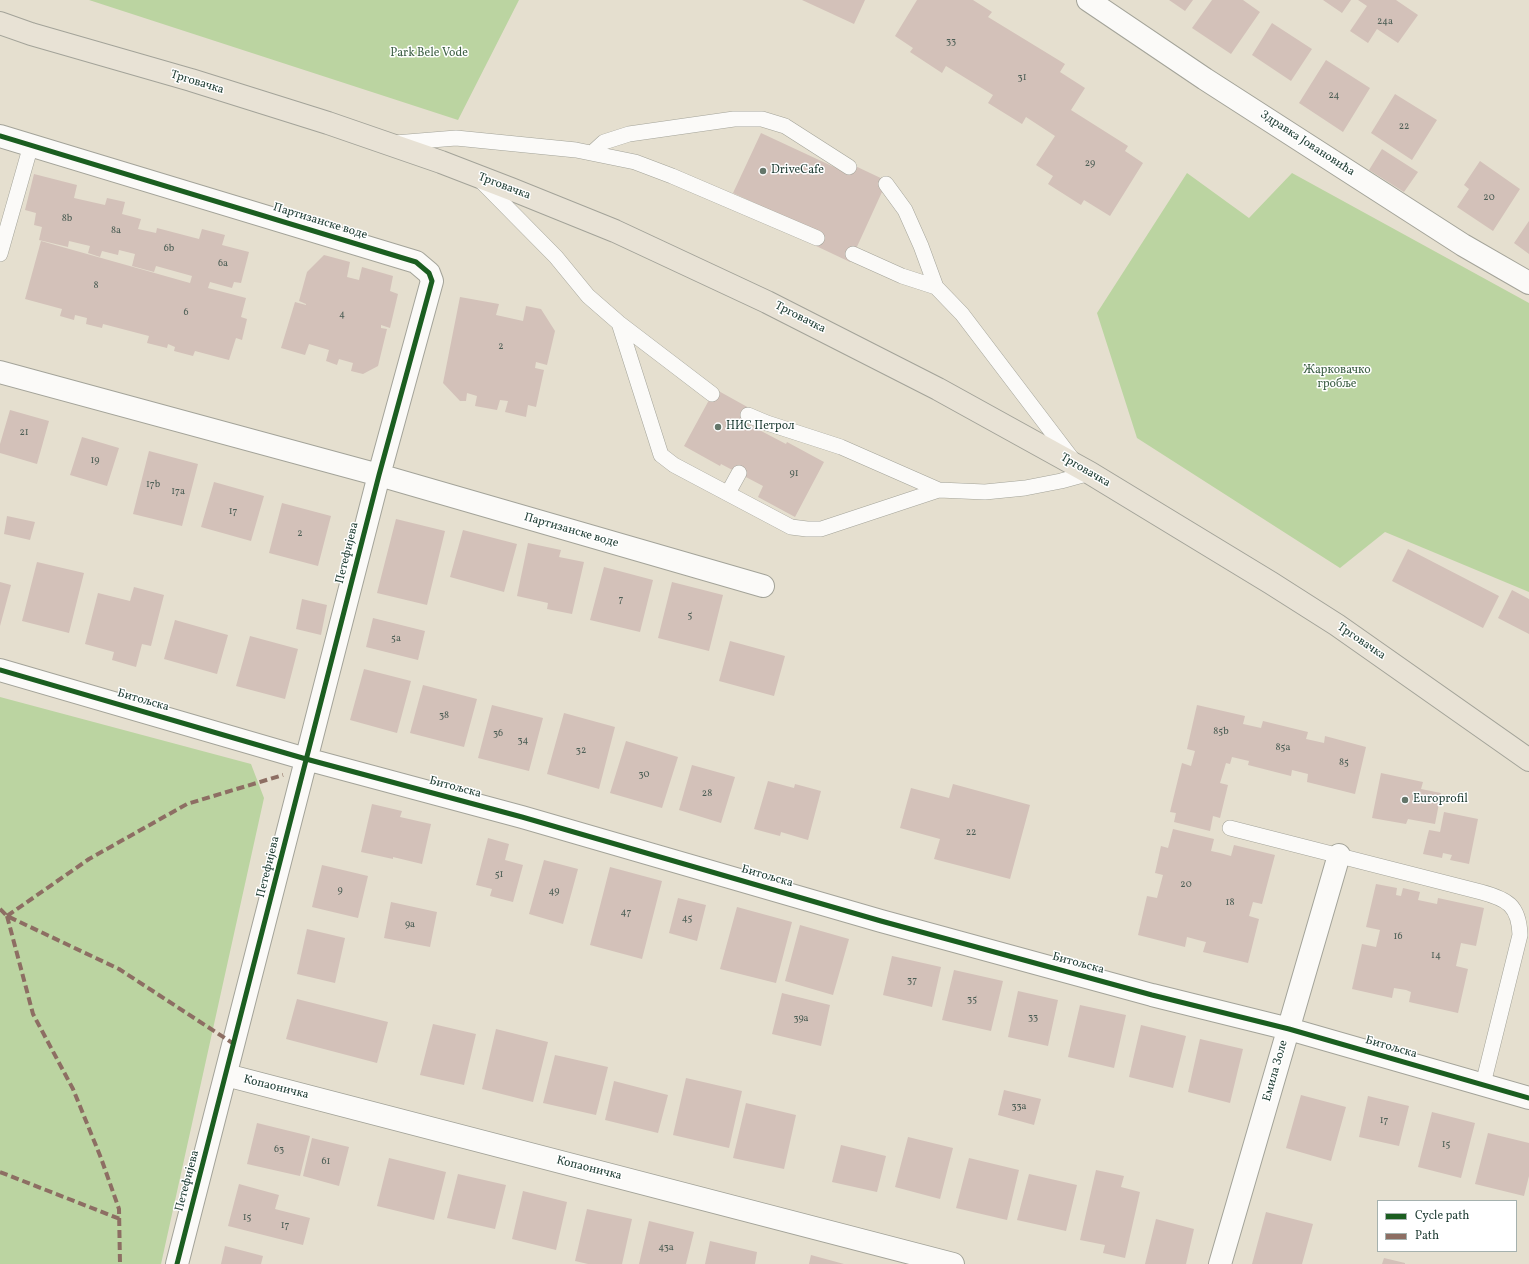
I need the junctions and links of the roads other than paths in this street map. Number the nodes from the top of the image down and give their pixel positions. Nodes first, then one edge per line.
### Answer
1 (1088, 0) edge
2 (0, 23) edge
3 (0, 136) edge
4 (387, 143) junction
5 (31, 145) junction
6 (592, 153) junction
7 (849, 167) dead end
8 (476, 176) junction
9 (886, 184) dead end
10 (817, 238) dead end
11 (0, 254) edge
12 (853, 254) dead end
13 (1529, 283) edge
14 (936, 287) junction
15 (619, 323) junction
16 (0, 372) edge
17 (712, 394) dead end
18 (748, 415) dead end
19 (1084, 470) junction
20 (739, 473) dead end
21 (378, 475) junction
22 (939, 490) junction
23 (728, 493) junction
24 (763, 586) dead end
25 (0, 670) edge
26 (306, 759) junction
27 (1529, 760) edge
28 (1230, 828) dead end
29 (1339, 855) junction
30 (1289, 1029) junction
31 (226, 1075) junction
32 (1483, 1084) junction
33 (1529, 1098) edge
34 (177, 1264) edge
35 (952, 1264) edge
36 (1220, 1264) edge

1 - 13 street, Здравка Јовановића
2 - 4 main road, Трговачка
3 - 5 street, Партизанске воде
4 - 6 lane
4 - 8 main road, Трговачка
5 - 11 lane
5 - 21 street, Партизанске воде
6 - 7 lane
6 - 10 lane
8 - 15 lane
8 - 19 main road, Трговачка
9 - 14 lane
12 - 14 lane
14 - 19 lane
15 - 17 lane
15 - 23 lane
16 - 21 street, Партизанске воде
18 - 22 lane
19 - 22 lane
19 - 27 main road, Трговачка
20 - 23 lane
21 - 24 street, Партизанске воде
21 - 26 street, Петефијева
22 - 23 lane
25 - 26 street, Битољска
26 - 30 street, Битољска
26 - 31 street, Петефијева
28 - 29 lane
29 - 30 street, Емила Золе
29 - 32 lane
30 - 32 street, Битољска
30 - 36 street, Емила Золе
31 - 34 street, Петефијева
31 - 35 street, Копаоничка
32 - 33 street, Битољска

